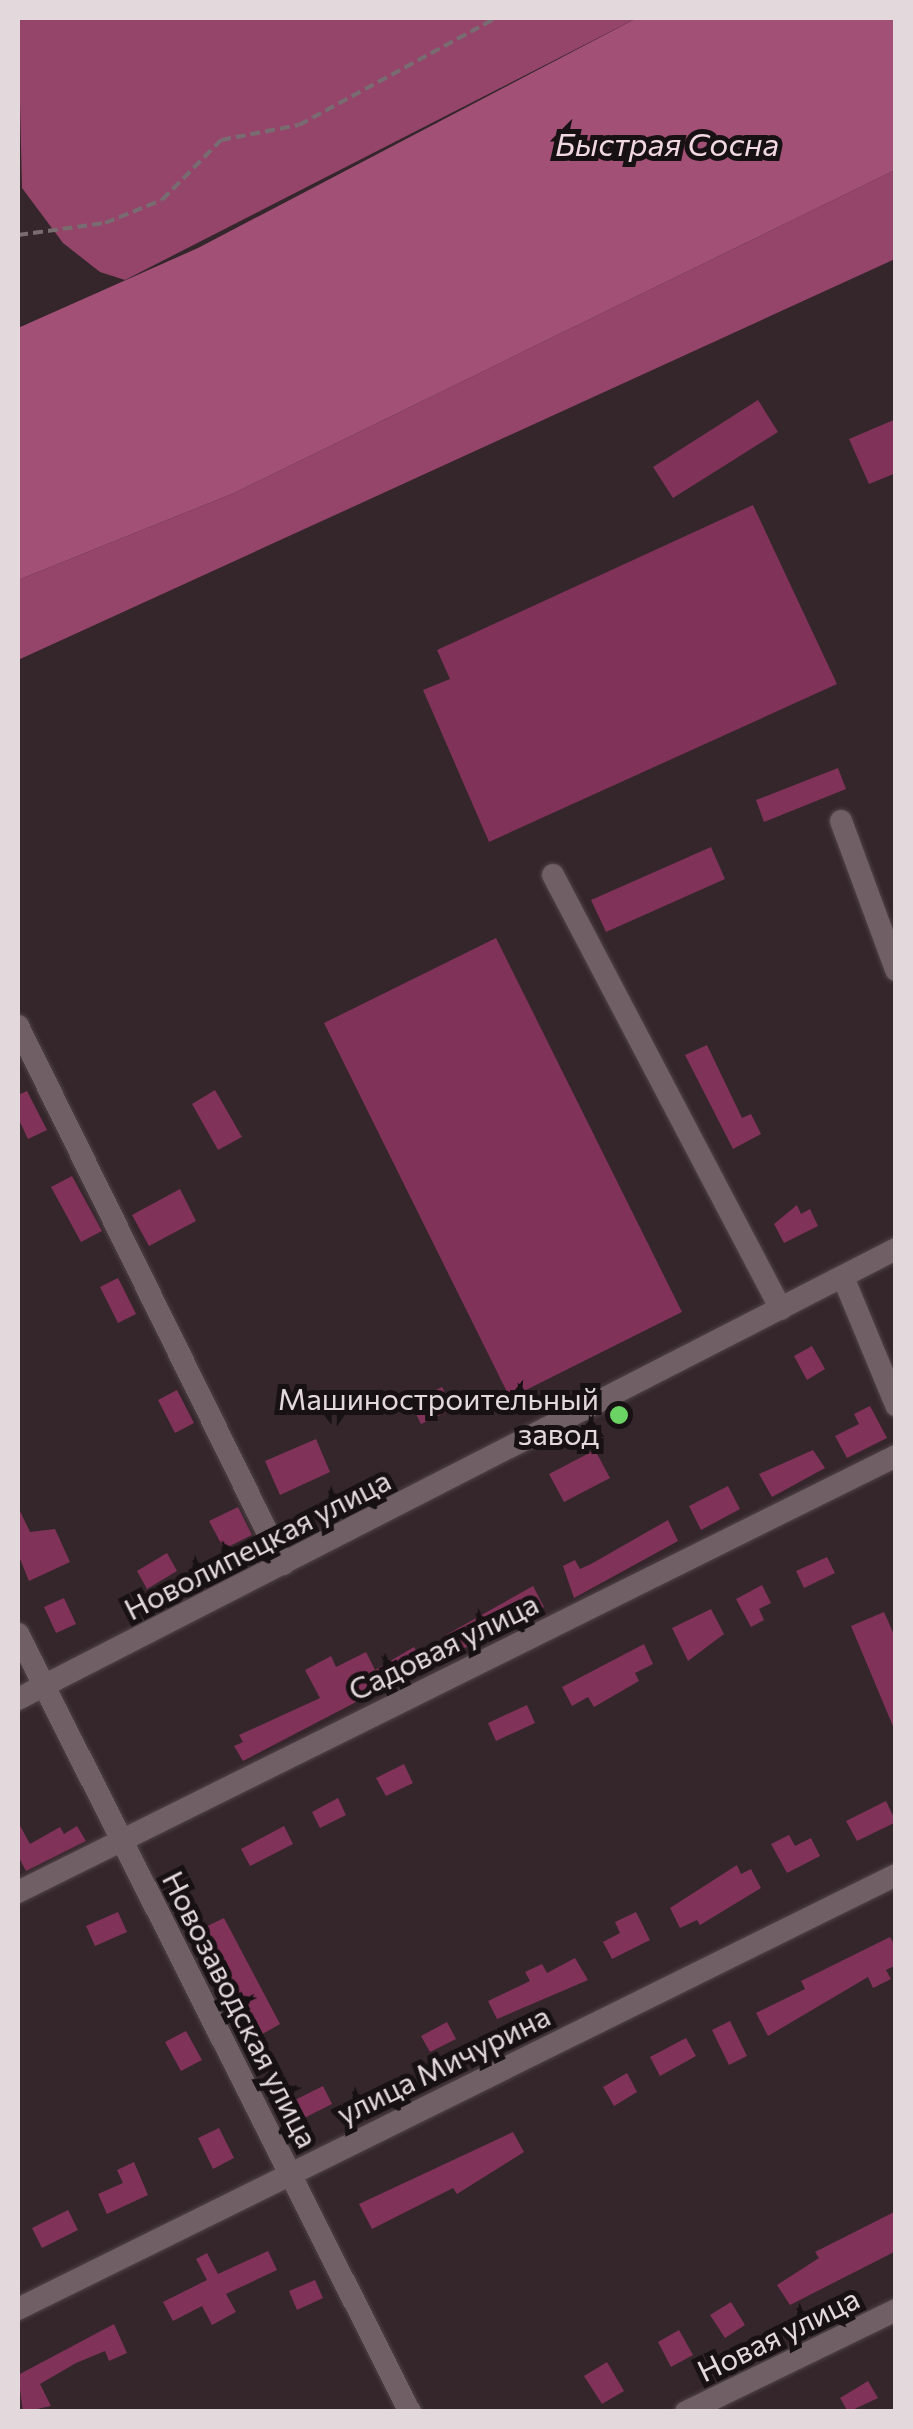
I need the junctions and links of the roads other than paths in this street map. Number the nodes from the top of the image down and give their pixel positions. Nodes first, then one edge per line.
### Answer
1 (840, 821) dead end
2 (553, 875) dead end
3 (896, 970) edge
4 (18, 1026) edge
5 (896, 1248) edge
6 (844, 1277) junction
7 (781, 1309) junction
8 (896, 1405) edge
9 (896, 1456) edge
10 (283, 1564) junction
11 (18, 1634) edge
12 (43, 1688) junction
13 (18, 1699) edge
14 (120, 1840) junction
15 (896, 1875) edge
16 (18, 1892) edge
17 (291, 2172) junction
18 (18, 2309) edge
19 (896, 2310) edge
20 (410, 2412) edge
21 (686, 2412) edge

1 - 3 street
2 - 7 street
4 - 10 street
5 - 6 street, Новолипецкая улица
6 - 7 street, Новолипецкая улица
6 - 8 street
7 - 10 street, Новолипецкая улица
9 - 14 street, Садовая улица
10 - 12 street, Новолипецкая улица
11 - 12 street, Новозаводская улица
12 - 13 street, Новолипецкая улица
12 - 14 street, Новозаводская улица
14 - 16 street, Садовая улица
14 - 17 street, Новозаводская улица
15 - 17 street, улица Мичурина
17 - 18 street, улица Мичурина
17 - 20 street, Новозаводская улица
19 - 21 street, Новая улица

